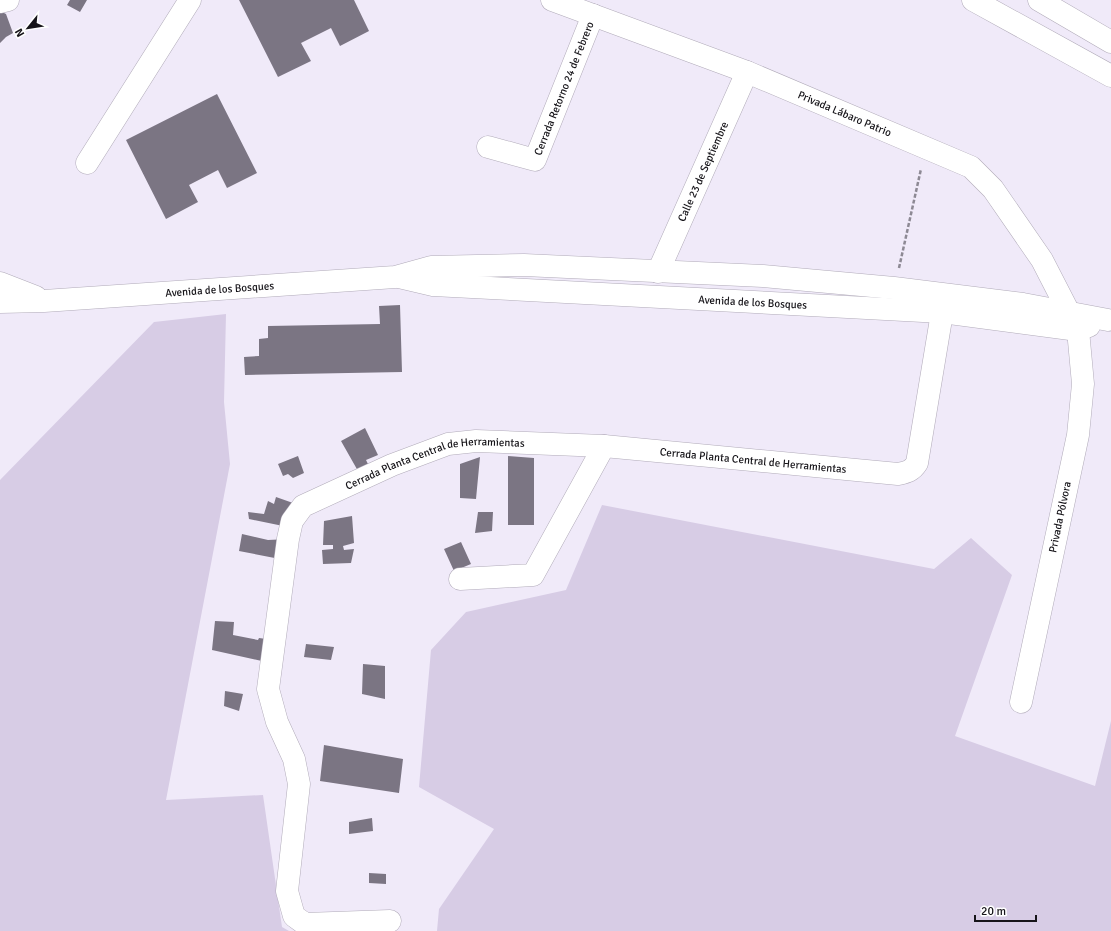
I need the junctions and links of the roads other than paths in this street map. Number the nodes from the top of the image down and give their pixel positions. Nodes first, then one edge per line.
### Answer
1 (8, 0) edge
2 (190, 0) edge
3 (552, 0) edge
4 (973, 0) edge
5 (1039, 0) edge
6 (0, 2) edge
7 (593, 15) junction
8 (1111, 42) edge
9 (747, 72) junction
10 (1111, 76) edge
11 (488, 147) dead end
12 (87, 163) dead end
13 (658, 272) junction
14 (395, 277) junction
15 (0, 283) edge
16 (44, 301) junction
17 (0, 302) edge
18 (944, 304) junction
19 (1110, 319) edge
20 (1074, 321) junction
21 (604, 446) junction
22 (460, 579) dead end
23 (1021, 702) dead end
24 (390, 921) dead end

1 - 6 street
2 - 12 street
3 - 7 street, Privada Lábaro Patrio
4 - 10 street
5 - 8 street
7 - 9 street, Privada Lábaro Patrio
7 - 11 street, Cerrada Retorno 24 de Febrero
9 - 13 street, Calle 23 de Septiembre
9 - 20 street, Privada Lábaro Patrio
13 - 14 street, Avenida de los Bosques
13 - 18 street, Avenida de los Bosques
14 - 16 street, Avenida de los Bosques
14 - 18 street, Avenida de los Bosques
15 - 16 street, Avenida de los Bosques
16 - 17 street, Avenida de los Bosques
18 - 20 street, Avenida de los Bosques
18 - 21 street, Cerrada Planta Central de Herramientas
19 - 20 street, Avenida de los Bosques
20 - 23 street, Privada Pólvora
21 - 22 street
21 - 24 street, Cerrada Planta Central de Herramientas

